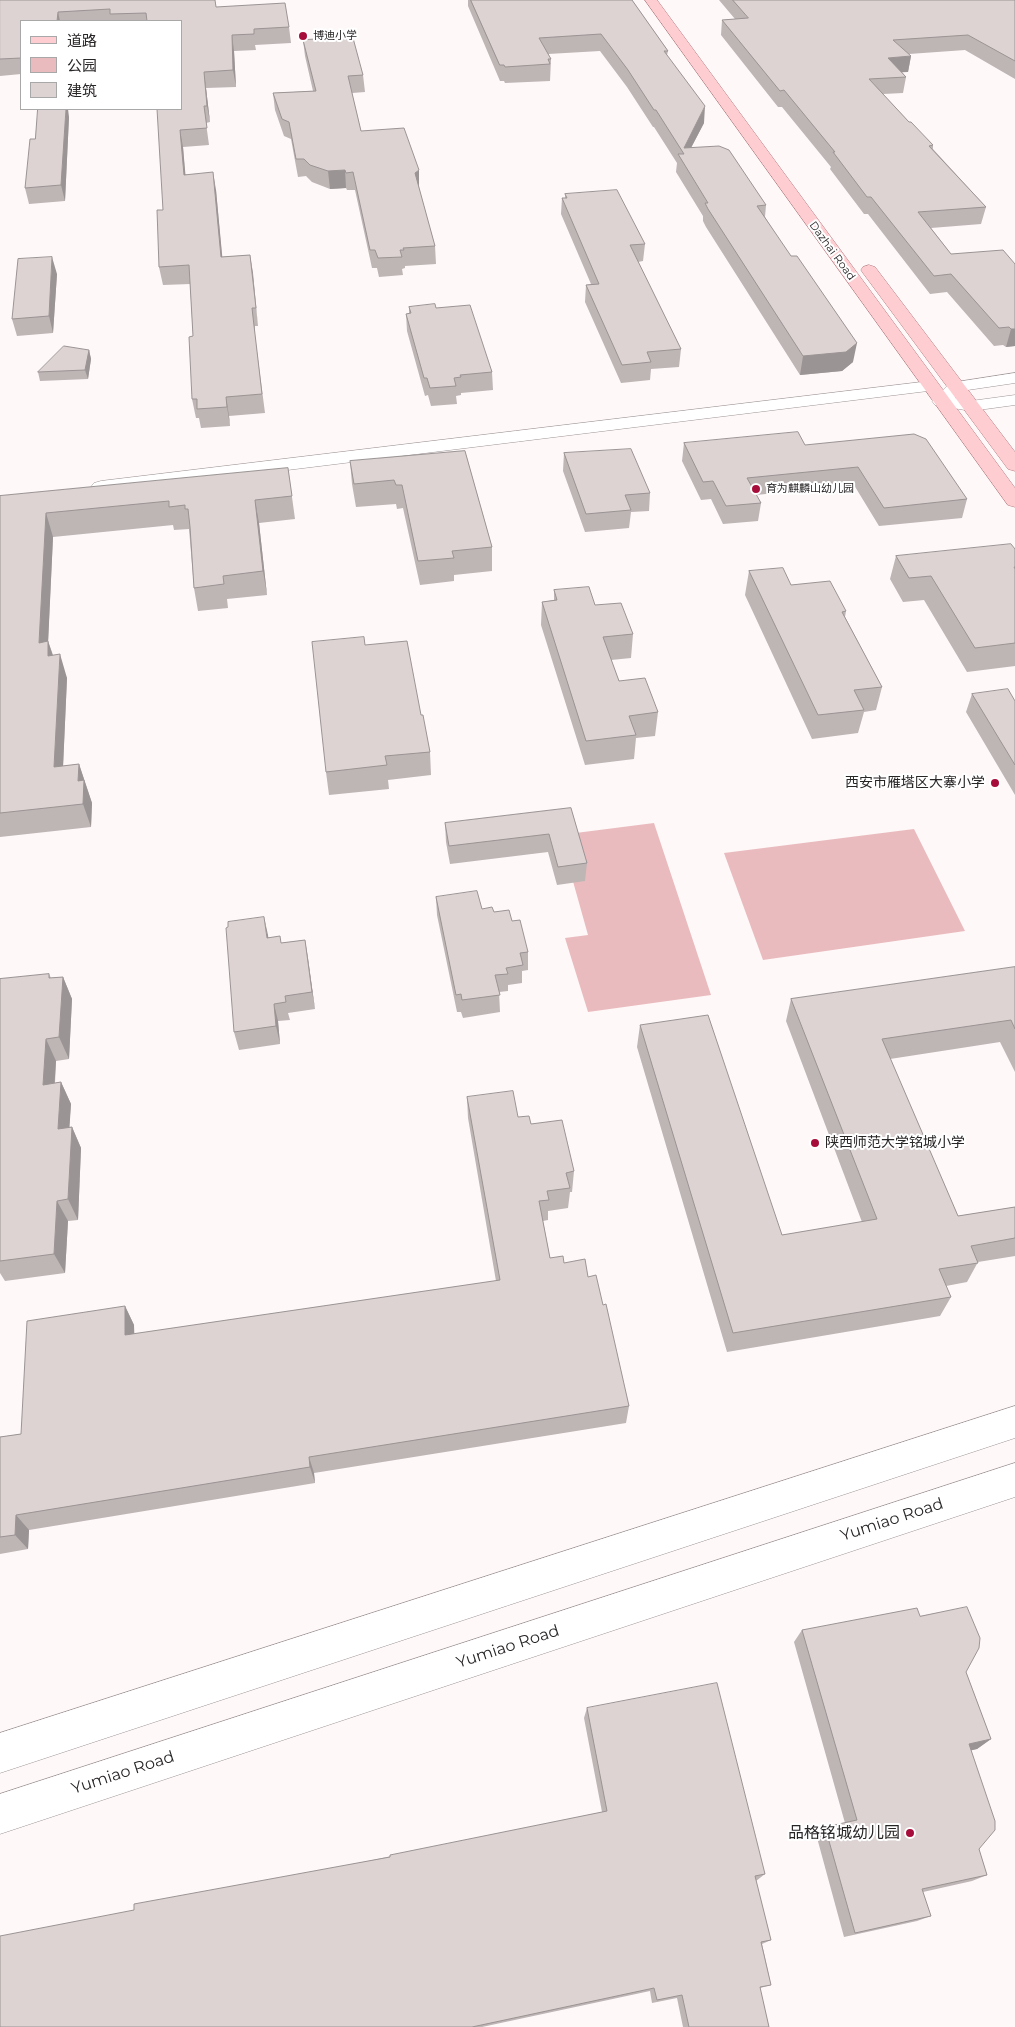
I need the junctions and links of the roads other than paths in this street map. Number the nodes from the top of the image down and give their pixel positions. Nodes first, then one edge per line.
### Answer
1 (651, 0) edge
2 (668, 0) edge
3 (716, 64) dead end
4 (858, 255) dead end
5 (1015, 378) edge
6 (930, 386) junction
7 (956, 387) junction
8 (1015, 400) edge
9 (941, 401) junction
10 (970, 406) junction
11 (1015, 466) edge
12 (79, 490) edge
13 (1015, 501) edge
14 (1015, 1422) edge
15 (1015, 1480) edge
16 (0, 1753) edge
17 (0, 1814) edge

1 - 6 main road, Dazhai Road
2 - 3 main road
4 - 7 main road, Dazhai Road
5 - 7 street
6 - 9 main road, Dazhai Road
6 - 12 street
7 - 9 street
7 - 10 main road, Dazhai Road
8 - 10 street
9 - 10 street
9 - 13 main road, Dazhai Road
10 - 11 main road, Dazhai Road
14 - 16 street
15 - 17 street, Yumiao Road

